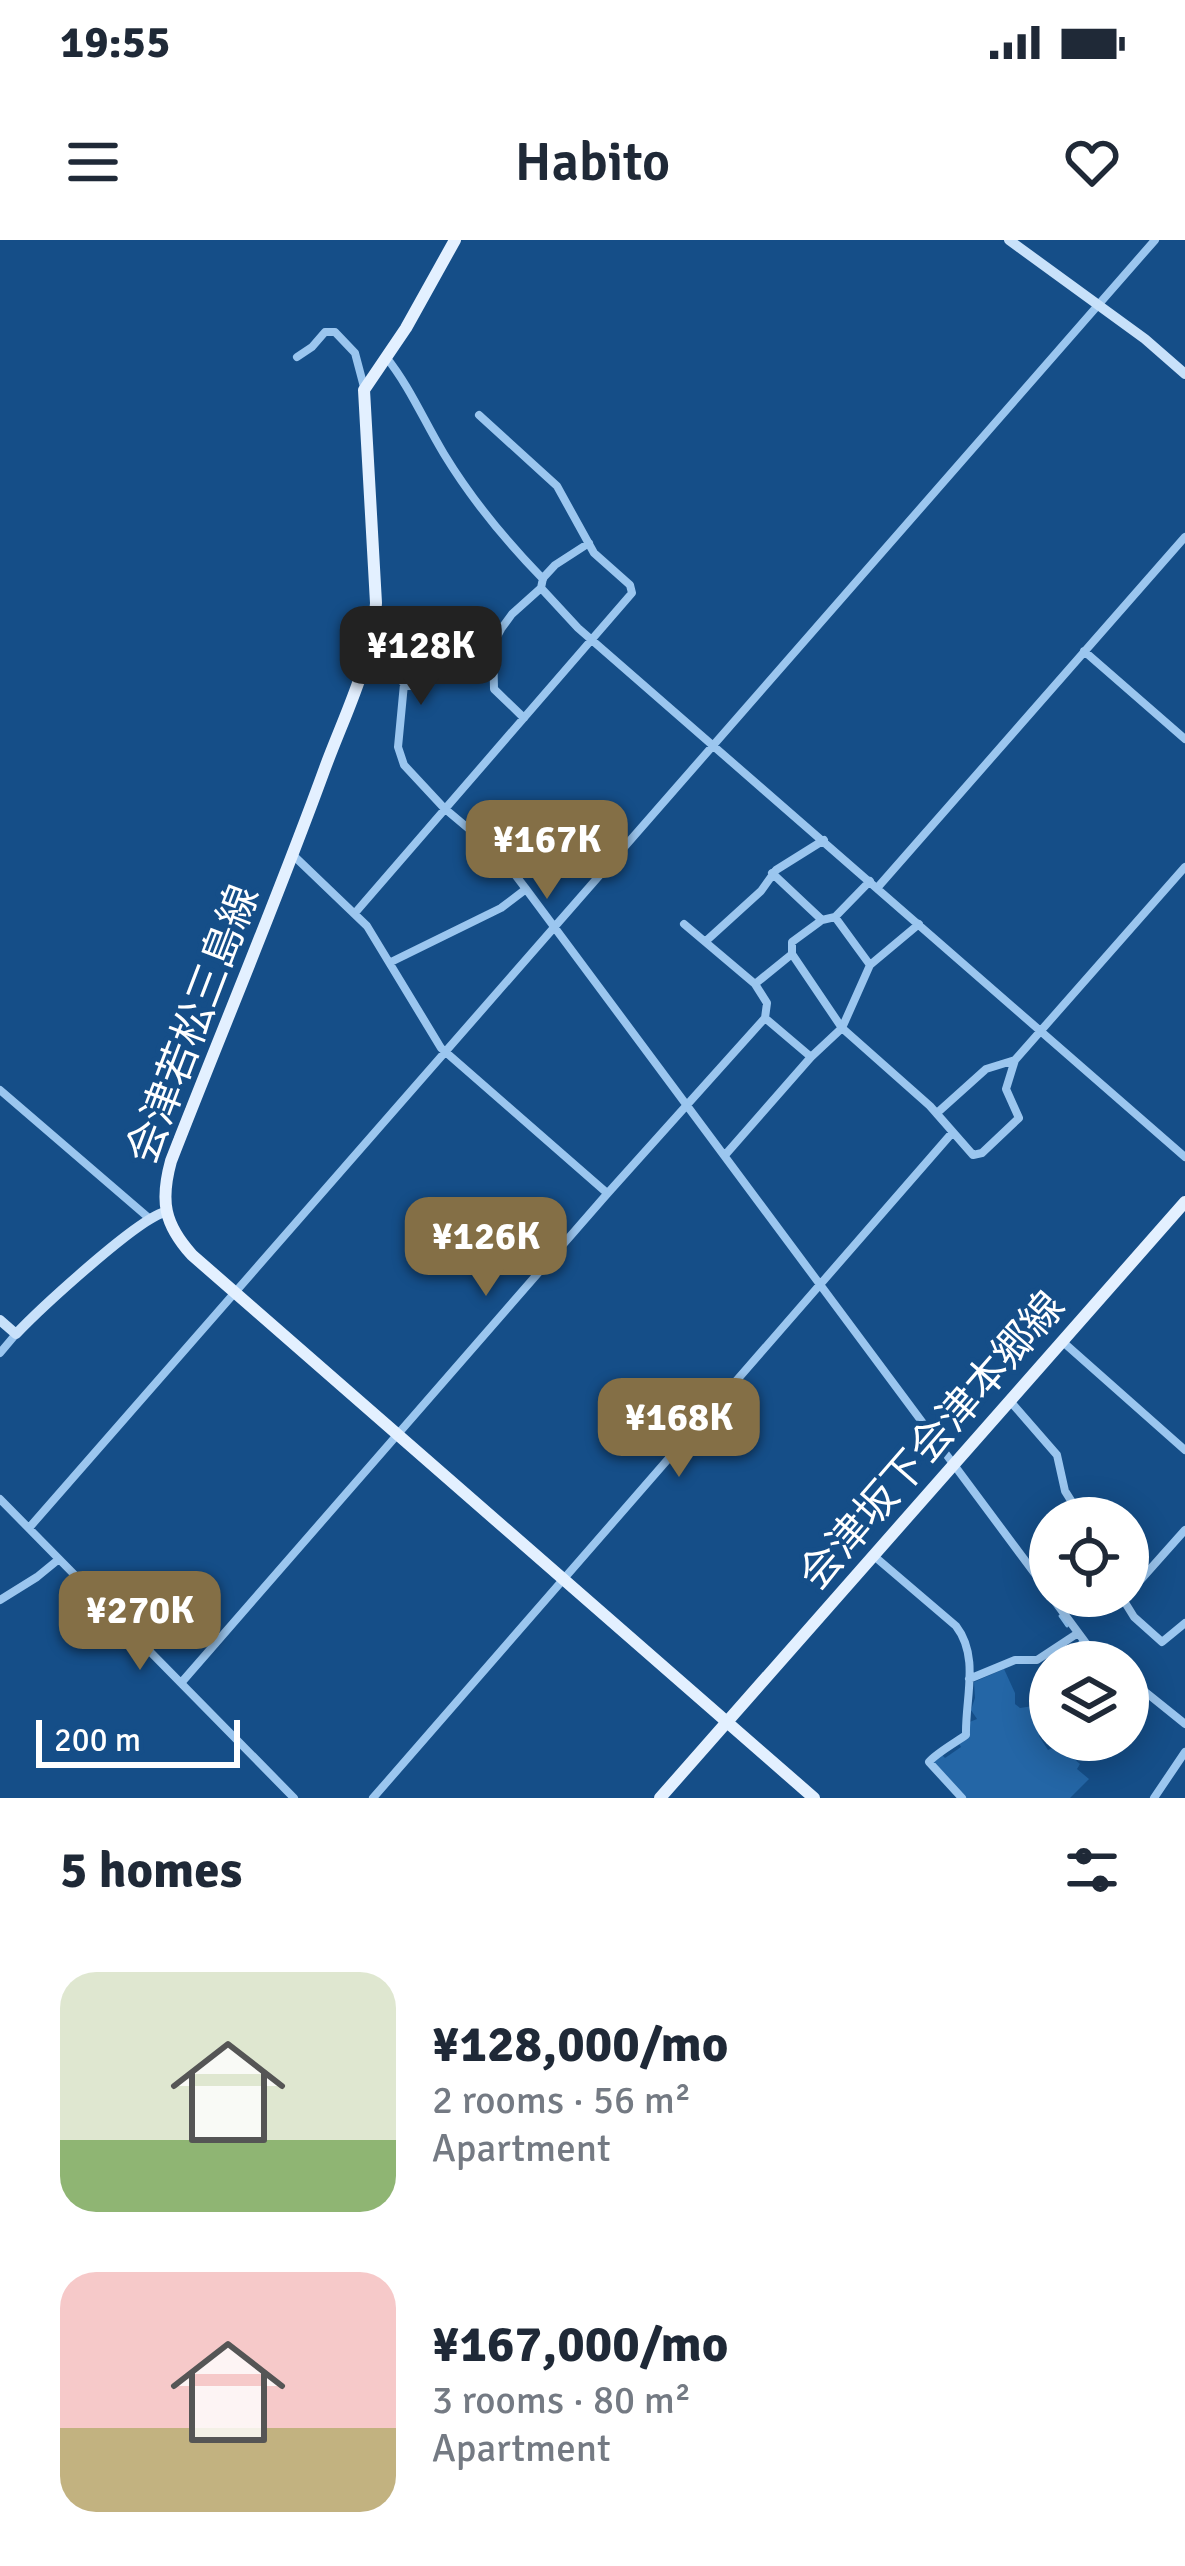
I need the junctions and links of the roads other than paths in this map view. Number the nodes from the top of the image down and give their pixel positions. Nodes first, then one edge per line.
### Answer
1 (455, 240) edge
2 (1009, 240) edge
3 (1155, 240) edge
4 (1098, 306) junction
5 (385, 356) junction
6 (298, 357) dead end
7 (1185, 374) edge
8 (364, 390) junction
9 (479, 415) dead end
10 (1185, 537) edge
11 (589, 543) junction
12 (542, 584) junction
13 (372, 638) junction
14 (592, 639) junction
15 (493, 644) junction
16 (1084, 651) junction
17 (404, 684) junction
18 (524, 718) junction
19 (1185, 739) edge
20 (714, 745) junction
21 (445, 808) junction
22 (824, 840) junction
23 (293, 854) junction
24 (1185, 867) edge
25 (772, 873) junction
26 (874, 884) junction
27 (526, 889) junction
28 (355, 913) junction
29 (835, 917) junction
30 (822, 920) junction
31 (684, 924) dead end
32 (919, 924) junction
33 (554, 926) junction
34 (706, 941) junction
35 (792, 954) junction
36 (391, 962) junction
37 (870, 965) junction
38 (754, 984) junction
39 (764, 1018) junction
40 (842, 1028) junction
41 (1042, 1030) junction
42 (446, 1052) junction
43 (811, 1057) junction
44 (1015, 1060) junction
45 (0, 1090) edge
46 (688, 1104) junction
47 (937, 1113) junction
48 (952, 1133) junction
49 (726, 1154) junction
50 (1185, 1157) edge
51 (607, 1194) junction
52 (1185, 1202) edge
53 (166, 1212) junction
54 (150, 1219) junction
55 (822, 1283) junction
56 (235, 1291) junction
57 (0, 1319) edge
58 (16, 1334) junction
59 (1062, 1341) junction
60 (0, 1353) edge
61 (1010, 1401) junction
62 (397, 1434) junction
63 (1185, 1450) edge
64 (954, 1463) junction
65 (1069, 1497) edge
66 (0, 1499) edge
67 (29, 1528) junction
68 (1185, 1529) edge
69 (874, 1556) junction
70 (59, 1559) junction
71 (1029, 1565) edge
72 (1149, 1569) edge
73 (564, 1579) junction
74 (0, 1600) edge
75 (1067, 1617) edge
76 (1134, 1617) edge
77 (1185, 1623) edge
78 (1078, 1633) junction
79 (1084, 1641) edge
80 (969, 1679) junction
81 (181, 1683) junction
82 (1149, 1694) edge
83 (1184, 1721) edge
84 (727, 1722) junction
85 (1185, 1752) edge
86 (294, 1798) edge
87 (373, 1798) edge
88 (660, 1798) edge
89 (814, 1798) edge
90 (962, 1798) edge
91 (1154, 1798) edge

1 - 5 main road
2 - 4 main road
3 - 4 street
4 - 7 main road
4 - 20 street
5 - 8 main road
5 - 12 street
6 - 8 street
8 - 13 main road, 会津若松三島線
9 - 11 street
10 - 16 street
11 - 12 street
11 - 14 street
12 - 14 street
12 - 15 street
13 - 17 street
13 - 23 main road, 会津若松三島線
14 - 18 street
14 - 20 street
15 - 17 street
15 - 18 street
16 - 19 street
16 - 26 street
17 - 21 street
18 - 21 street
20 - 22 street
20 - 33 street
21 - 27 street
21 - 28 street
22 - 25 street
22 - 26 street
23 - 28 street
23 - 53 main road, 会津若松三島線
24 - 41 street
25 - 30 street
25 - 34 street
26 - 29 street
26 - 32 street
27 - 33 street
27 - 36 street
28 - 36 street
29 - 30 street
29 - 37 street
30 - 35 street
31 - 34 street
32 - 37 street
32 - 41 street
33 - 42 street
33 - 46 street
34 - 38 street
35 - 38 street
35 - 40 street
36 - 42 street
37 - 40 street
38 - 39 street
39 - 43 street
39 - 46 street
40 - 43 street
40 - 47 street
41 - 44 street
41 - 50 street
42 - 51 street
42 - 56 street
43 - 49 street
44 - 47 street
44 - 48 street
45 - 54 street
46 - 49 street
46 - 51 street
47 - 48 street
48 - 55 street
49 - 55 street
51 - 62 street
52 - 59 main road, 会津坂下会津本郷線
53 - 54 main road
53 - 56 main road, 会津若松三島線
54 - 58 main road
55 - 64 street
55 - 73 street
56 - 62 main road, 会津若松三島線
56 - 67 street
57 - 58 main road
58 - 60 street
59 - 61 main road, 会津坂下会津本郷線
59 - 63 street
61 - 64 main road, 会津坂下会津本郷線
61 - 65 street
62 - 73 main road, 会津若松三島線
62 - 81 street
64 - 69 main road, 会津坂下会津本郷線
64 - 71 street
66 - 67 street
67 - 70 street
68 - 72 street
69 - 80 street
69 - 84 main road, 会津坂下会津本郷線
70 - 74 street
70 - 81 street
73 - 84 main road, 会津若松三島線
73 - 87 street
75 - 78 street
76 - 77 street
78 - 79 street
78 - 80 street
80 - 90 street
81 - 86 street
82 - 83 street
84 - 88 main road, 会津坂下会津本郷線
84 - 89 main road, 会津若松三島線
85 - 91 street

